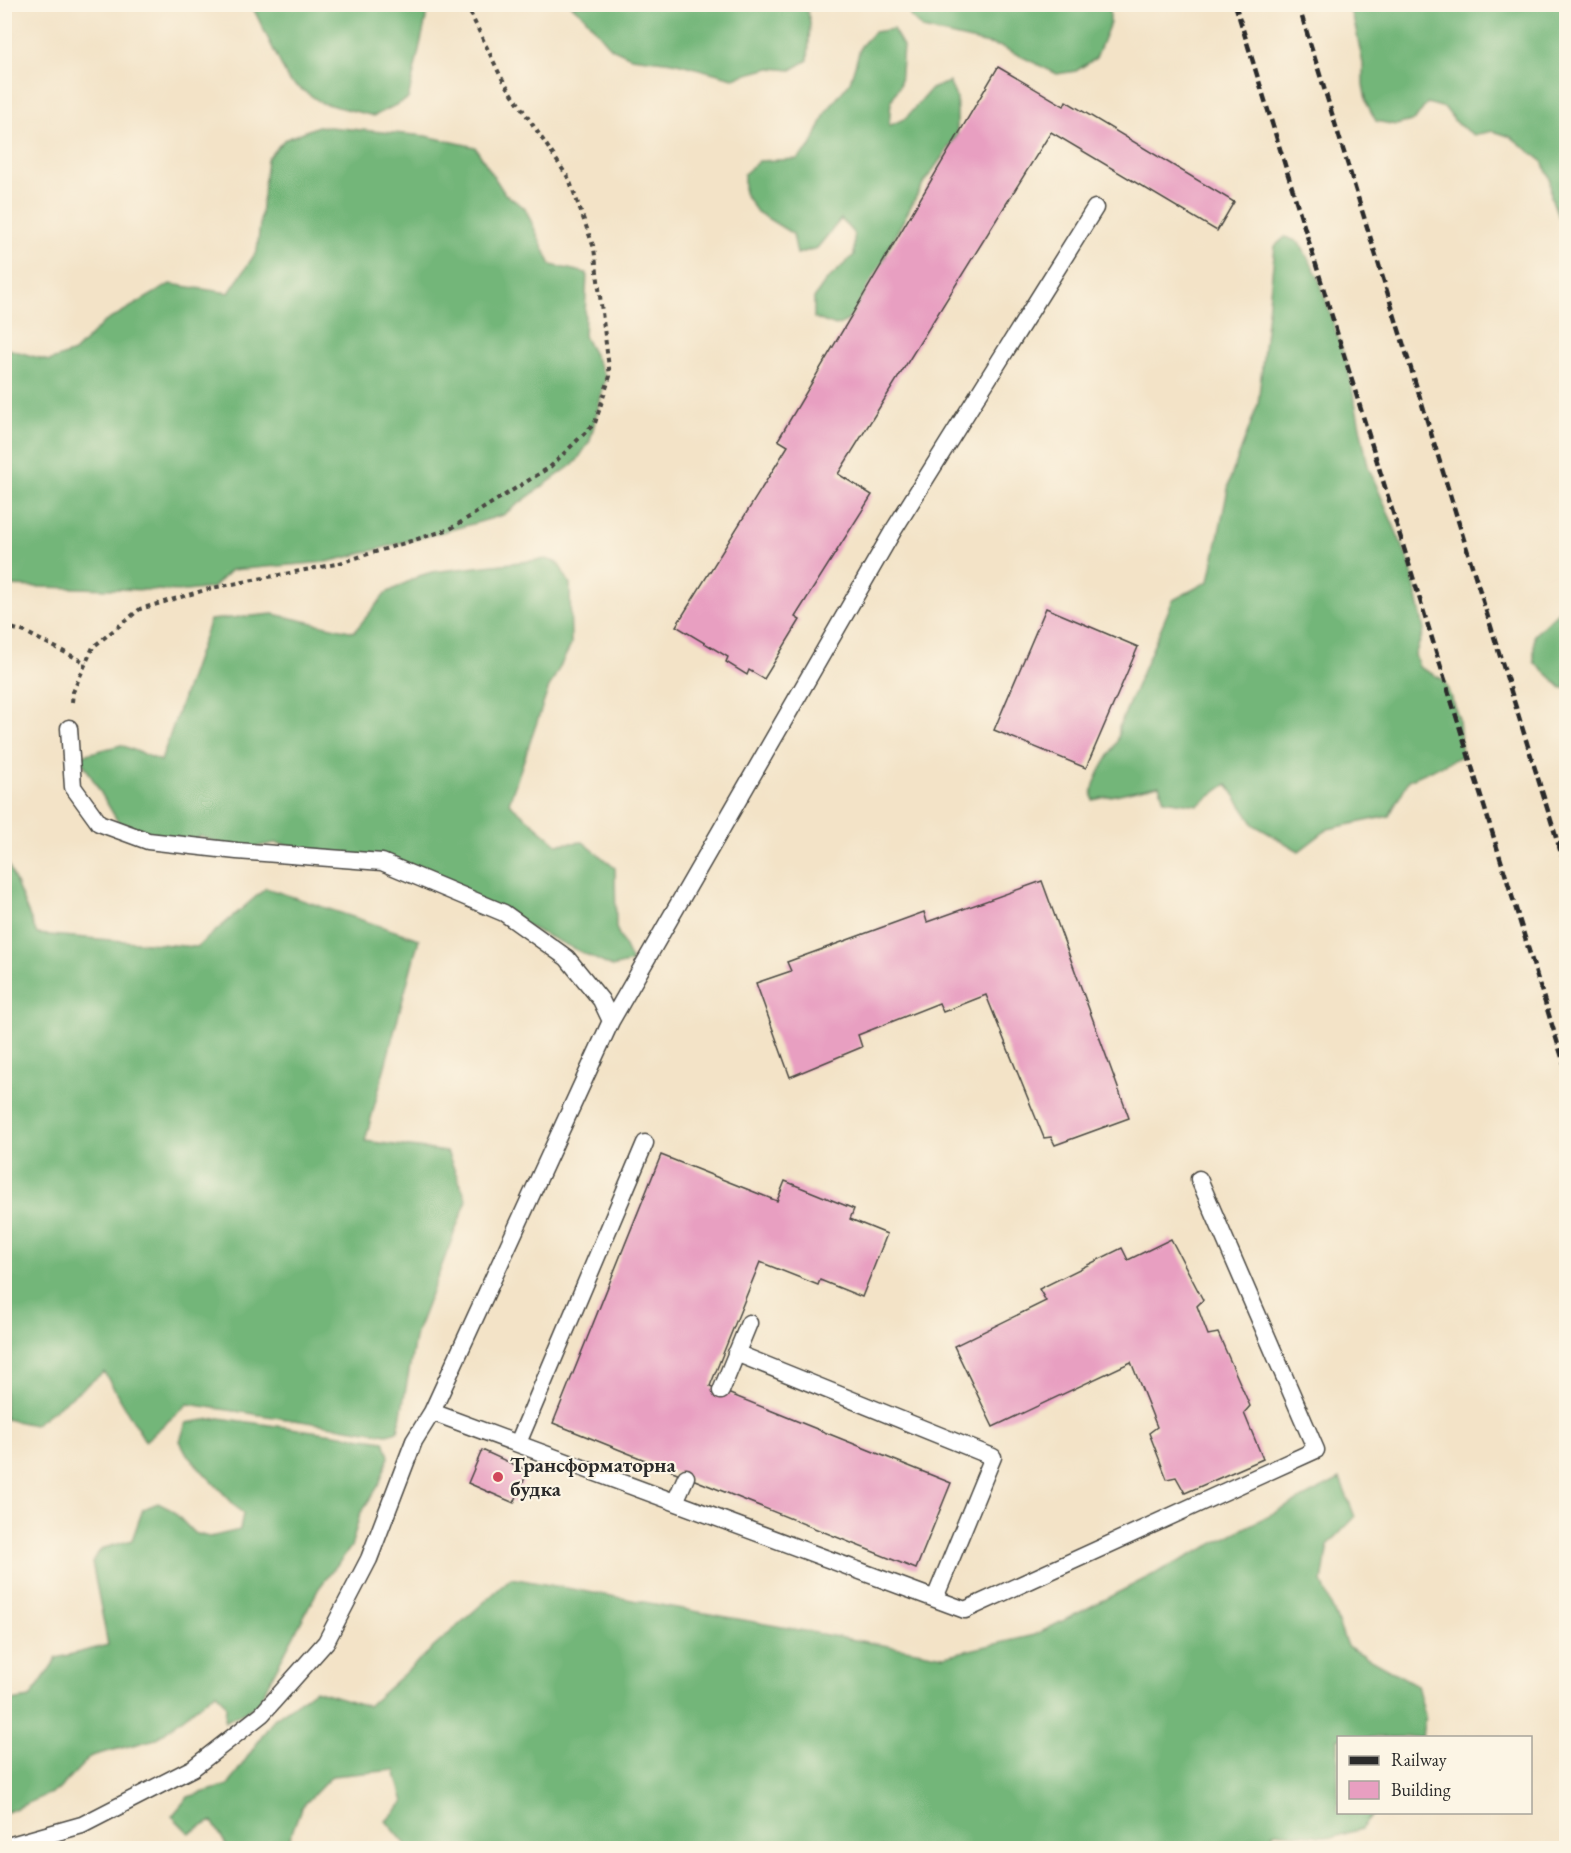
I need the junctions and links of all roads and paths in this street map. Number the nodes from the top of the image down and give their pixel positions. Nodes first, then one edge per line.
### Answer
1 (466, 4) edge
2 (1095, 208) dead end
3 (4, 626) edge
4 (86, 663) junction
5 (69, 728) joint
6 (611, 1021) junction
7 (645, 1143) dead end
8 (1199, 1179) dead end
9 (749, 1323) dead end
10 (736, 1353) junction
11 (721, 1391) dead end
12 (432, 1412) junction
13 (518, 1443) junction
14 (686, 1477) dead end
15 (675, 1502) junction
16 (935, 1598) junction
17 (4, 1846) edge

1 - 4 path
2 - 6 lane
3 - 4 path
4 - 5 path
5 - 6 lane
6 - 12 lane
7 - 13 lane
8 - 16 lane
9 - 10 lane
10 - 11 lane
10 - 16 lane
12 - 13 lane
12 - 17 lane
13 - 15 lane
14 - 15 lane
15 - 16 lane

